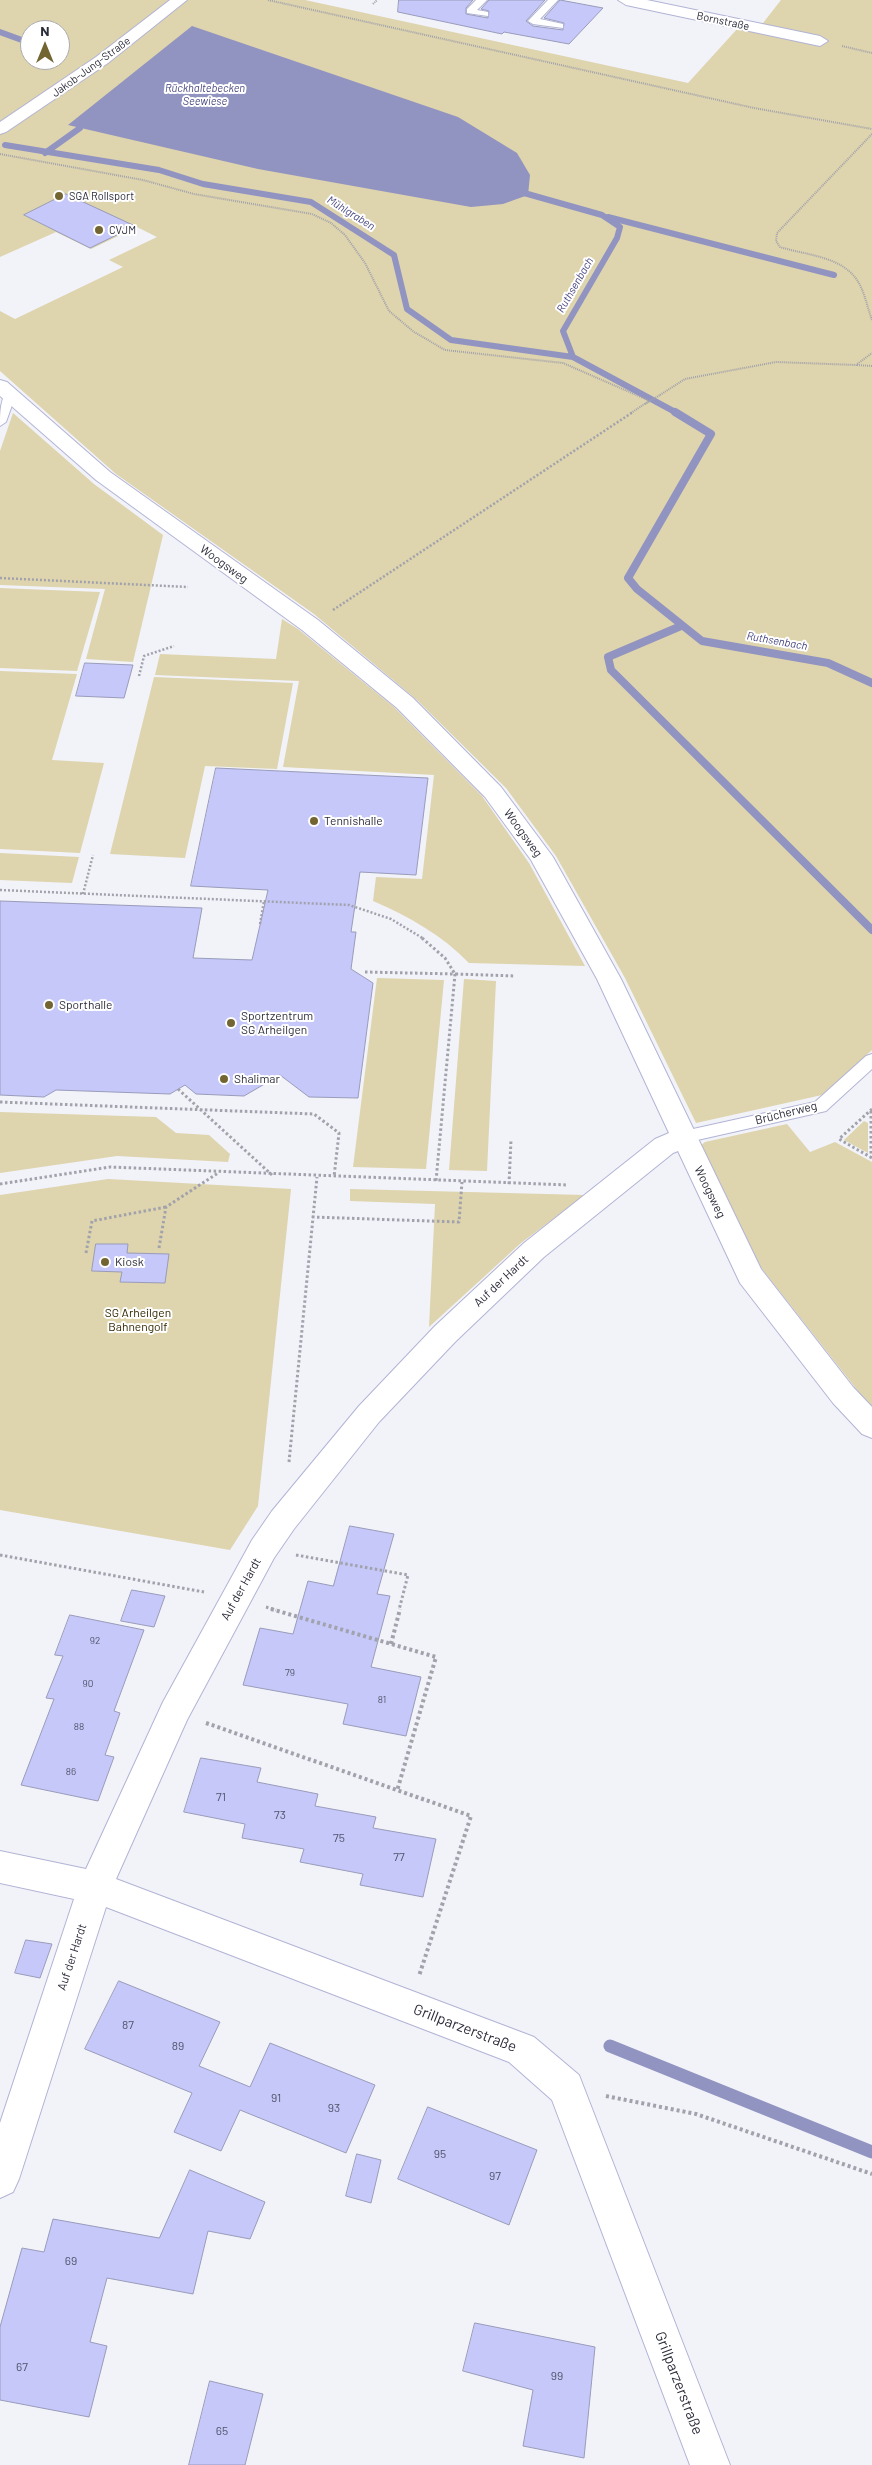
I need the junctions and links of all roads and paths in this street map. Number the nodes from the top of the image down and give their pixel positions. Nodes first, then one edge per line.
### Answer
1 (179, 0) edge
2 (268, 0) edge
3 (377, 0) edge
4 (482, 0) edge
5 (553, 0) edge
6 (626, 0) edge
7 (373, 4) dead end
8 (485, 14) dead end
9 (560, 26) dead end
10 (820, 41) dead end
11 (0, 129) edge
12 (872, 129) edge
13 (872, 134) edge
14 (0, 154) edge
15 (872, 320) edge
16 (872, 354) edge
17 (856, 364) junction
18 (872, 366) edge
19 (5, 390) edge
20 (650, 401) junction
21 (0, 422) edge
22 (0, 578) edge
23 (188, 587) dead end
24 (310, 625) junction
25 (174, 646) dead end
26 (139, 676) dead end
27 (93, 855) dead end
28 (0, 890) edge
29 (83, 894) junction
30 (264, 901) junction
31 (260, 924) dead end
32 (365, 972) dead end
33 (455, 974) junction
34 (516, 976) dead end
35 (872, 1060) edge
36 (178, 1089) dead end
37 (0, 1102) edge
38 (200, 1109) junction
39 (871, 1110) edge
40 (684, 1137) junction
41 (512, 1140) dead end
42 (872, 1158) edge
43 (218, 1173) junction
44 (273, 1175) junction
45 (317, 1177) junction
46 (334, 1177) junction
47 (436, 1181) junction
48 (462, 1182) junction
49 (0, 1184) edge
50 (509, 1184) junction
51 (614, 1186) junction
52 (166, 1207) junction
53 (312, 1216) junction
54 (159, 1248) dead end
55 (86, 1253) dead end
56 (872, 1426) edge
57 (283, 1520) junction
58 (263, 1549) junction
59 (0, 1555) edge
60 (235, 1598) junction
61 (391, 1644) junction
62 (174, 1712) junction
63 (397, 1791) junction
64 (0, 1867) edge
65 (95, 1887) junction
66 (409, 2006) junction
67 (566, 2088) junction
68 (872, 2174) edge
69 (0, 2179) edge
70 (710, 2465) edge

1 - 11 street, Jakob-Jung-Straße
2 - 12 path
3 - 7 path
4 - 8 lane
5 - 9 lane
6 - 10 street, Bornstraße
13 - 15 path
14 - 20 path
16 - 17 path
17 - 18 path
17 - 20 path, bridge
19 - 21 lane
19 - 24 street, Woogsweg
20 - 24 path
22 - 23 path
24 - 40 street, Woogsweg
25 - 26 path
27 - 29 path
28 - 29 path
29 - 30 path
30 - 31 path
30 - 33 path
32 - 33 path
33 - 34 path
33 - 47 path
35 - 40 lane, Brücherweg
36 - 38 path
37 - 38 path
38 - 44 path
38 - 46 path
39 - 42 path
39 - 42 path
40 - 51 street, Auf der Hardt
40 - 56 street, Woogsweg
41 - 50 path
43 - 44 path
43 - 49 path
43 - 52 path
44 - 45 path
45 - 46 path
45 - 53 path
46 - 47 path
47 - 48 path
48 - 50 path
48 - 53 path
50 - 51 path
51 - 57 street, Auf der Hardt
52 - 54 path
52 - 55 path
53 - 57 path
57 - 58 street, Auf der Hardt
58 - 60 street, Auf der Hardt
58 - 61 path
59 - 60 path
60 - 61 path
60 - 62 street, Auf der Hardt
61 - 63 path
62 - 63 path
62 - 65 street, Auf der Hardt
63 - 66 path
64 - 65 street, Grillparzerstraße
65 - 66 street, Grillparzerstraße
65 - 69 street, Auf der Hardt
66 - 67 street, Grillparzerstraße
67 - 68 path
67 - 70 street, Grillparzerstraße

